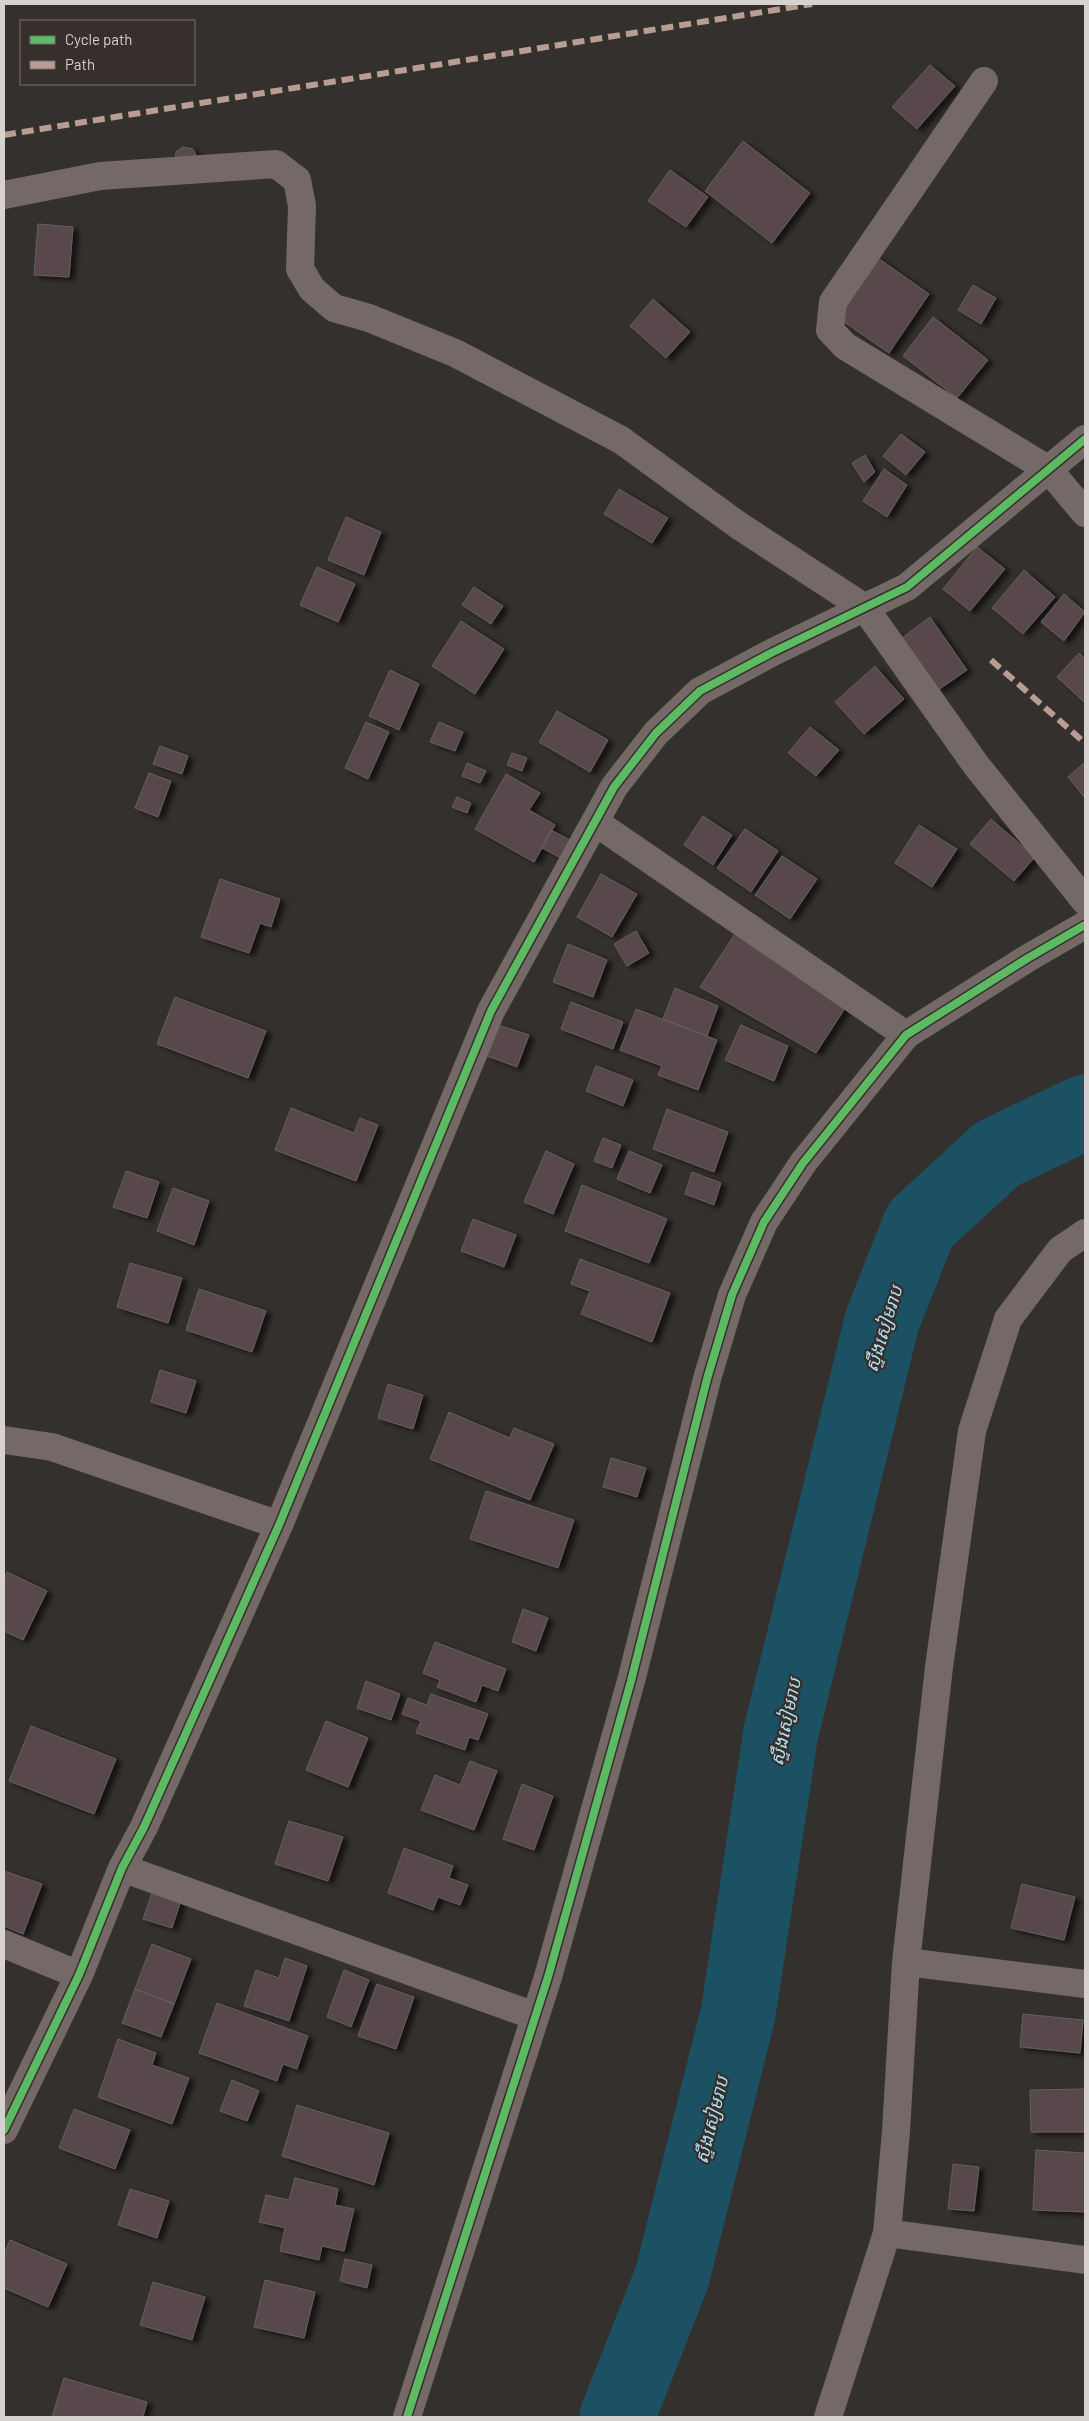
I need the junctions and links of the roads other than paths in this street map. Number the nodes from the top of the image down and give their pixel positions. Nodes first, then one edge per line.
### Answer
1 (984, 81) dead end
2 (4, 195) edge
3 (1085, 439) edge
4 (1049, 470) junction
5 (1085, 513) edge
6 (865, 608) junction
7 (595, 822) junction
8 (1085, 900) edge
9 (1085, 925) edge
10 (906, 1035) junction
11 (1085, 1233) edge
12 (4, 1440) edge
13 (279, 1525) junction
14 (122, 1868) junction
15 (4, 1944) edge
16 (906, 1962) junction
17 (79, 1975) junction
18 (1085, 1984) edge
19 (535, 2016) junction
20 (4, 2130) edge
21 (887, 2233) junction
22 (1085, 2260) edge
23 (407, 2417) edge
24 (828, 2417) edge

1 - 4 street
2 - 6 street
3 - 4 street
4 - 5 street
4 - 6 street
6 - 7 street
6 - 8 street
7 - 10 street
7 - 13 street
9 - 10 street
10 - 19 street
11 - 16 street
12 - 13 street
13 - 14 street
14 - 17 street
14 - 19 street
15 - 17 street
16 - 18 street
16 - 21 street
17 - 20 street
19 - 23 street
21 - 22 street
21 - 24 street

